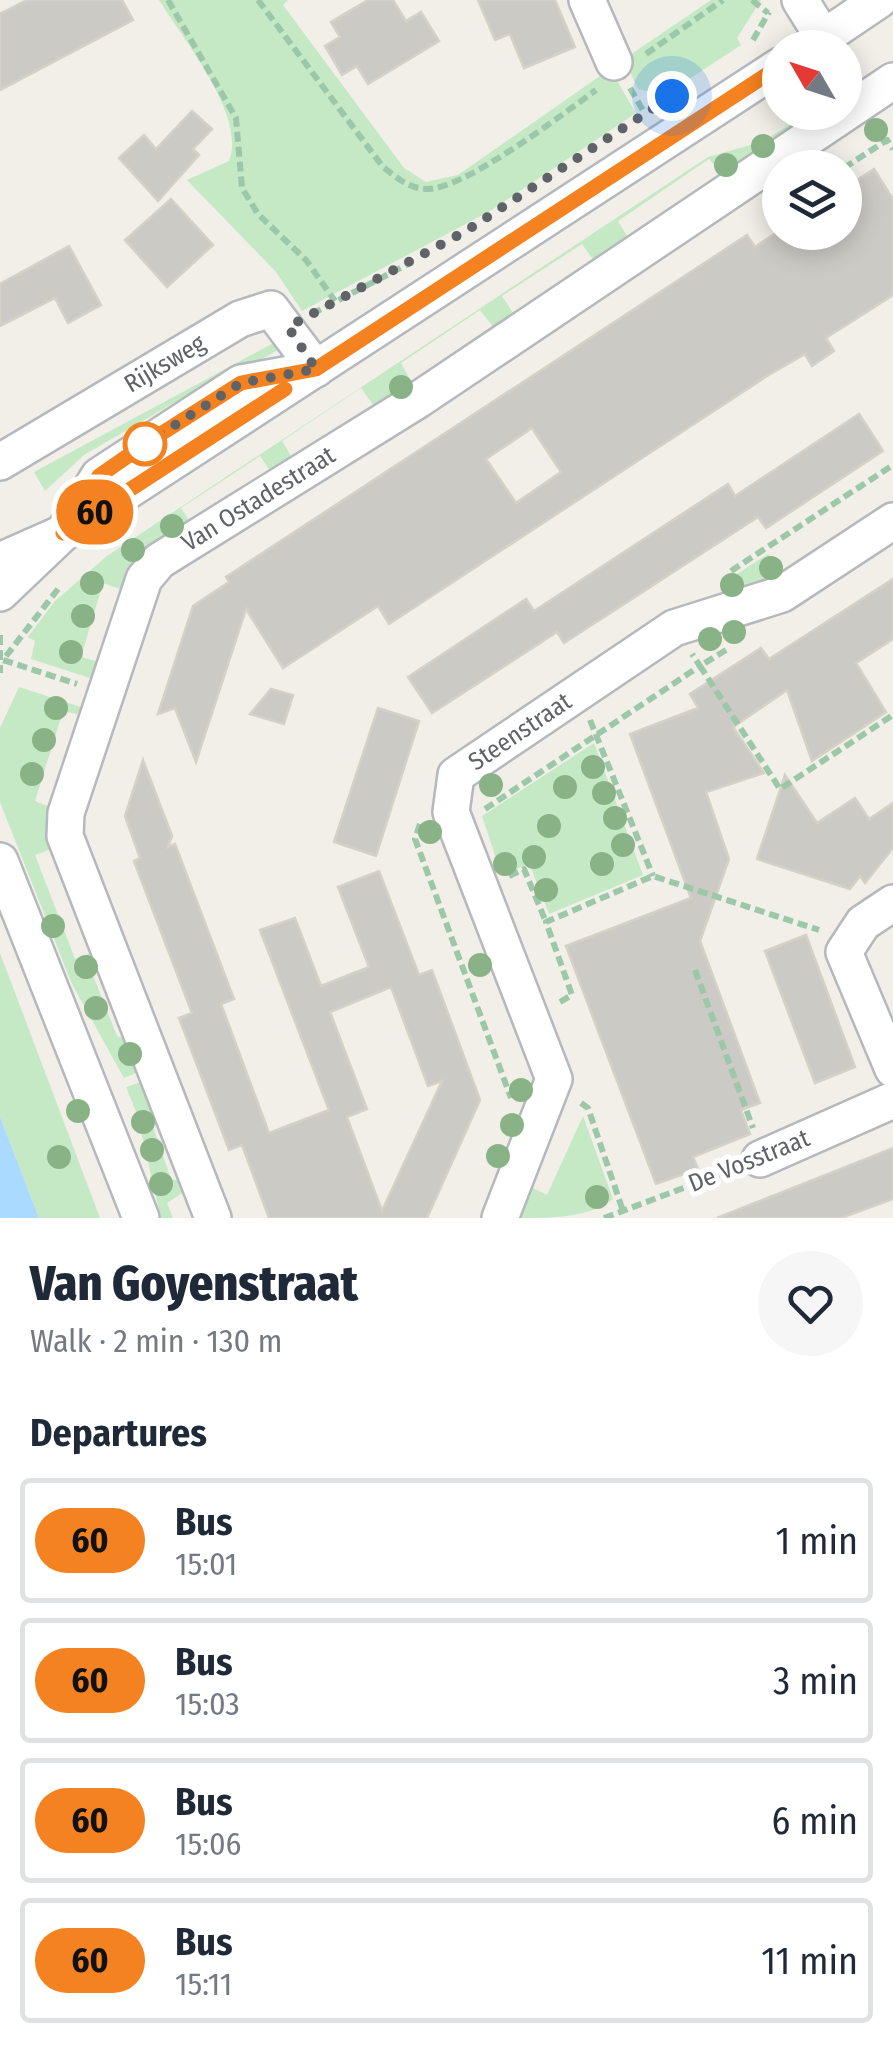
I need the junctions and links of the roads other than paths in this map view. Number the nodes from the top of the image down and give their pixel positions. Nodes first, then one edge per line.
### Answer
1 (587, 0) edge
2 (878, 0) edge
3 (782, 6) edge
4 (804, 30) edge
5 (833, 30) edge
6 (617, 70) road end
7 (762, 78) edge
8 (893, 82) edge
9 (316, 369) junction
10 (0, 462) edge
11 (893, 521) edge
12 (63, 533) junction
13 (0, 561) edge
14 (0, 594) edge
15 (0, 861) edge
16 (893, 903) edge
17 (893, 1069) edge
18 (893, 1100) edge
19 (766, 1156) road end
20 (141, 1218) edge
21 (213, 1218) edge
22 (500, 1218) edge

1 - 6 street
2 - 5 street
3 - 4 street
7 - 9 street
8 - 21 street, Van Ostadestraat
9 - 10 street, Rijksweg
9 - 12 street
11 - 22 street, Steenstraat
12 - 13 street
12 - 14 street
15 - 20 street
16 - 17 street
18 - 19 street, De Vosstraat

